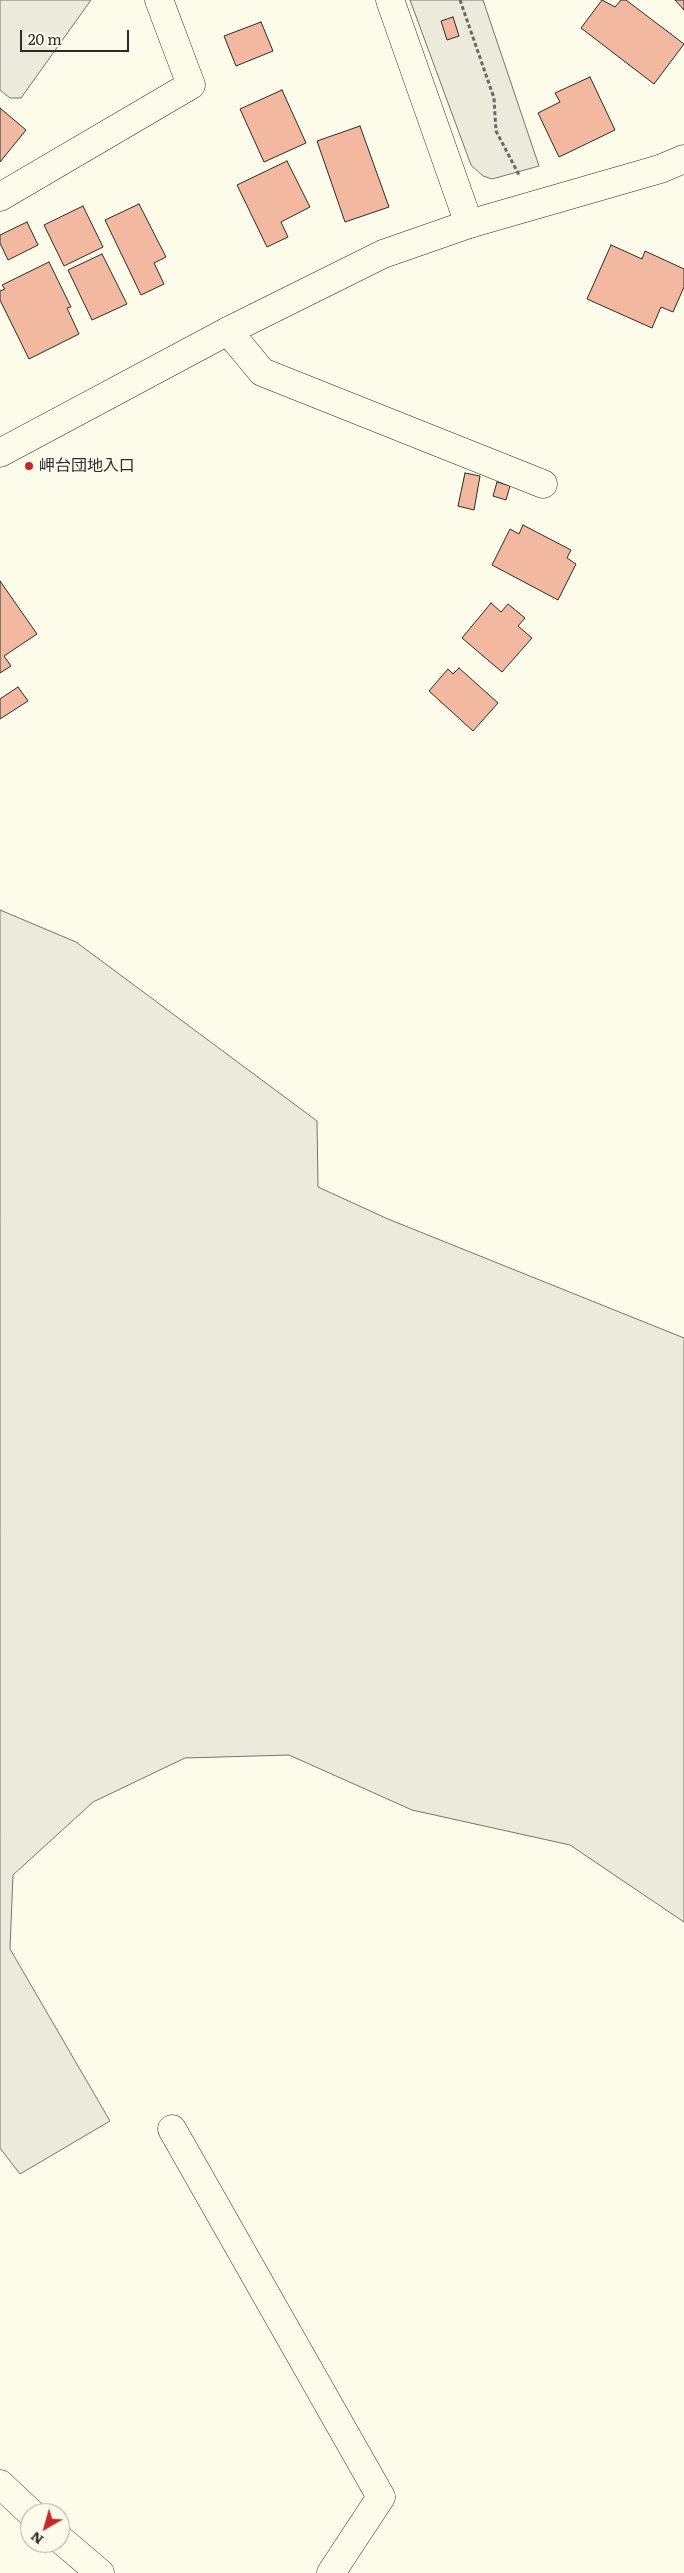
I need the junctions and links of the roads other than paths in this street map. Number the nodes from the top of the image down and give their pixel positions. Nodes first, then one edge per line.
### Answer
1 (159, 0) edge
2 (390, 0) edge
3 (684, 159) edge
4 (0, 197) edge
5 (469, 224) junction
6 (228, 331) junction
7 (0, 452) edge
8 (543, 484) dead end
9 (172, 2129) dead end
10 (0, 2484) edge
11 (20, 2503) edge
12 (70, 2548) edge
13 (100, 2573) edge
14 (331, 2573) edge

1 - 4 street
2 - 5 street
3 - 5 street
5 - 6 street
6 - 7 street
6 - 8 street
9 - 14 street
10 - 11 street
12 - 13 street

